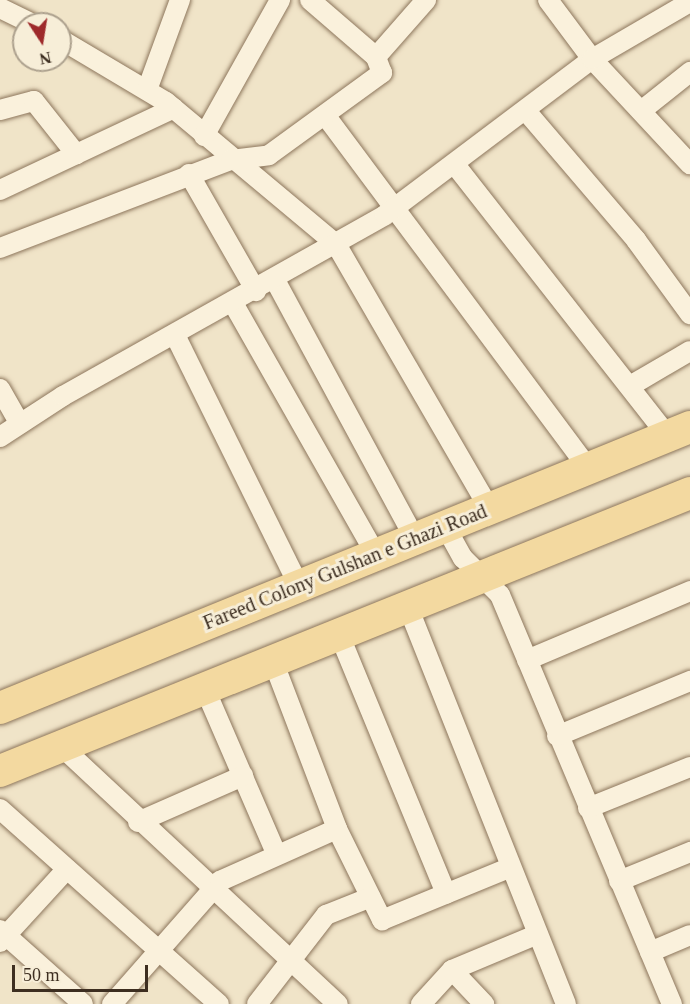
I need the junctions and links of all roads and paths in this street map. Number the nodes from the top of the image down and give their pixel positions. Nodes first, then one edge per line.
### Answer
1 (180, 0) edge
2 (280, 0) edge
3 (310, 0) edge
4 (426, 0) edge
5 (553, 2) edge
6 (690, 2) edge
7 (72, 46) edge
8 (376, 57) junction
9 (592, 59) junction
10 (690, 72) edge
11 (147, 90) junction
12 (174, 108) junction
13 (0, 110) edge
14 (526, 111) junction
15 (641, 111) junction
16 (325, 115) junction
17 (204, 136) junction
18 (76, 154) junction
19 (687, 156) edge
20 (231, 160) junction
21 (456, 166) junction
22 (189, 174) junction
23 (0, 190) edge
24 (394, 209) junction
25 (336, 244) junction
26 (0, 248) edge
27 (274, 280) junction
28 (256, 291) junction
29 (233, 303) junction
30 (690, 314) edge
31 (175, 335) junction
32 (690, 351) edge
33 (630, 386) junction
34 (0, 389) edge
35 (20, 424) junction
36 (679, 431) edge
37 (0, 437) edge
38 (588, 468) junction
39 (690, 494) edge
40 (489, 508) junction
41 (445, 526) junction
42 (415, 538) junction
43 (376, 555) junction
44 (484, 578) junction
45 (299, 586) junction
46 (690, 591) edge
47 (408, 607) junction
48 (339, 634) junction
49 (527, 660) junction
50 (273, 661) junction
51 (690, 681) edge
52 (205, 689) junction
53 (0, 708) edge
54 (556, 736) junction
55 (62, 747) junction
56 (690, 767) edge
57 (0, 771) edge
58 (243, 776) junction
59 (588, 808) junction
60 (0, 809) edge
61 (138, 822) junction
62 (337, 828) junction
63 (690, 852) edge
64 (277, 855) junction
65 (511, 867) junction
66 (67, 869) junction
67 (620, 881) junction
68 (212, 890) junction
69 (446, 894) junction
70 (370, 897) junction
71 (538, 934) junction
72 (690, 935) edge
73 (2, 936) edge
74 (159, 951) junction
75 (650, 952) junction
76 (293, 963) junction
77 (453, 970) junction
78 (83, 1004) edge
79 (112, 1004) edge
80 (219, 1004) edge
81 (257, 1004) edge
82 (338, 1004) edge
83 (421, 1004) edge
84 (484, 1004) edge
85 (566, 1004) edge
86 (672, 1004) edge

1 - 11 street
2 - 17 street
3 - 8 street
4 - 8 street
5 - 9 street
6 - 9 street
7 - 11 street
8 - 16 street
9 - 14 street
9 - 15 street
10 - 15 street
11 - 12 street
12 - 17 street
12 - 18 street
13 - 18 street
14 - 21 street
14 - 30 street
15 - 19 street
16 - 20 street
16 - 24 street
17 - 20 street
18 - 23 street
20 - 22 street
20 - 25 street
21 - 24 street
21 - 33 street
22 - 26 street
22 - 28 street
24 - 25 street
24 - 38 street
25 - 27 street
25 - 40 street
27 - 28 street
27 - 42 street
28 - 29 street
29 - 31 street
29 - 43 street
31 - 35 street
31 - 45 street
32 - 33 street
33 - 36 street
34 - 35 street
35 - 37 street
36 - 38 main road, Fareed Colony Gulshan e Ghazi Road
38 - 40 main road, Fareed Colony Gulshan e Ghazi Road
39 - 44 main road
40 - 41 main road, Fareed Colony Gulshan e Ghazi Road
41 - 42 main road, Fareed Colony Gulshan e Ghazi Road
41 - 44 street
42 - 43 main road, Fareed Colony Gulshan e Ghazi Road
43 - 45 main road, Fareed Colony Gulshan e Ghazi Road
44 - 47 main road
44 - 49 street
45 - 53 main road, Fareed Colony Gulshan e Ghazi Road
46 - 49 street
47 - 48 main road
47 - 65 street
48 - 50 main road
48 - 69 street
49 - 54 street
50 - 52 main road
50 - 62 street
51 - 54 street
52 - 55 main road
52 - 58 street
54 - 59 street
55 - 57 main road
55 - 61 street
56 - 59 street
58 - 61 street
58 - 64 street
59 - 67 street
60 - 66 street
61 - 68 street
62 - 64 street
62 - 70 street
63 - 67 street
64 - 68 street
65 - 69 street
65 - 71 street
66 - 73 street
66 - 74 street
67 - 75 street
68 - 74 street
68 - 76 street
69 - 70 street
70 - 76 street
71 - 77 street
71 - 85 street
72 - 75 street
73 - 78 street
74 - 79 street
74 - 80 street
75 - 86 street
76 - 81 street
76 - 82 street
77 - 83 street
77 - 84 street

